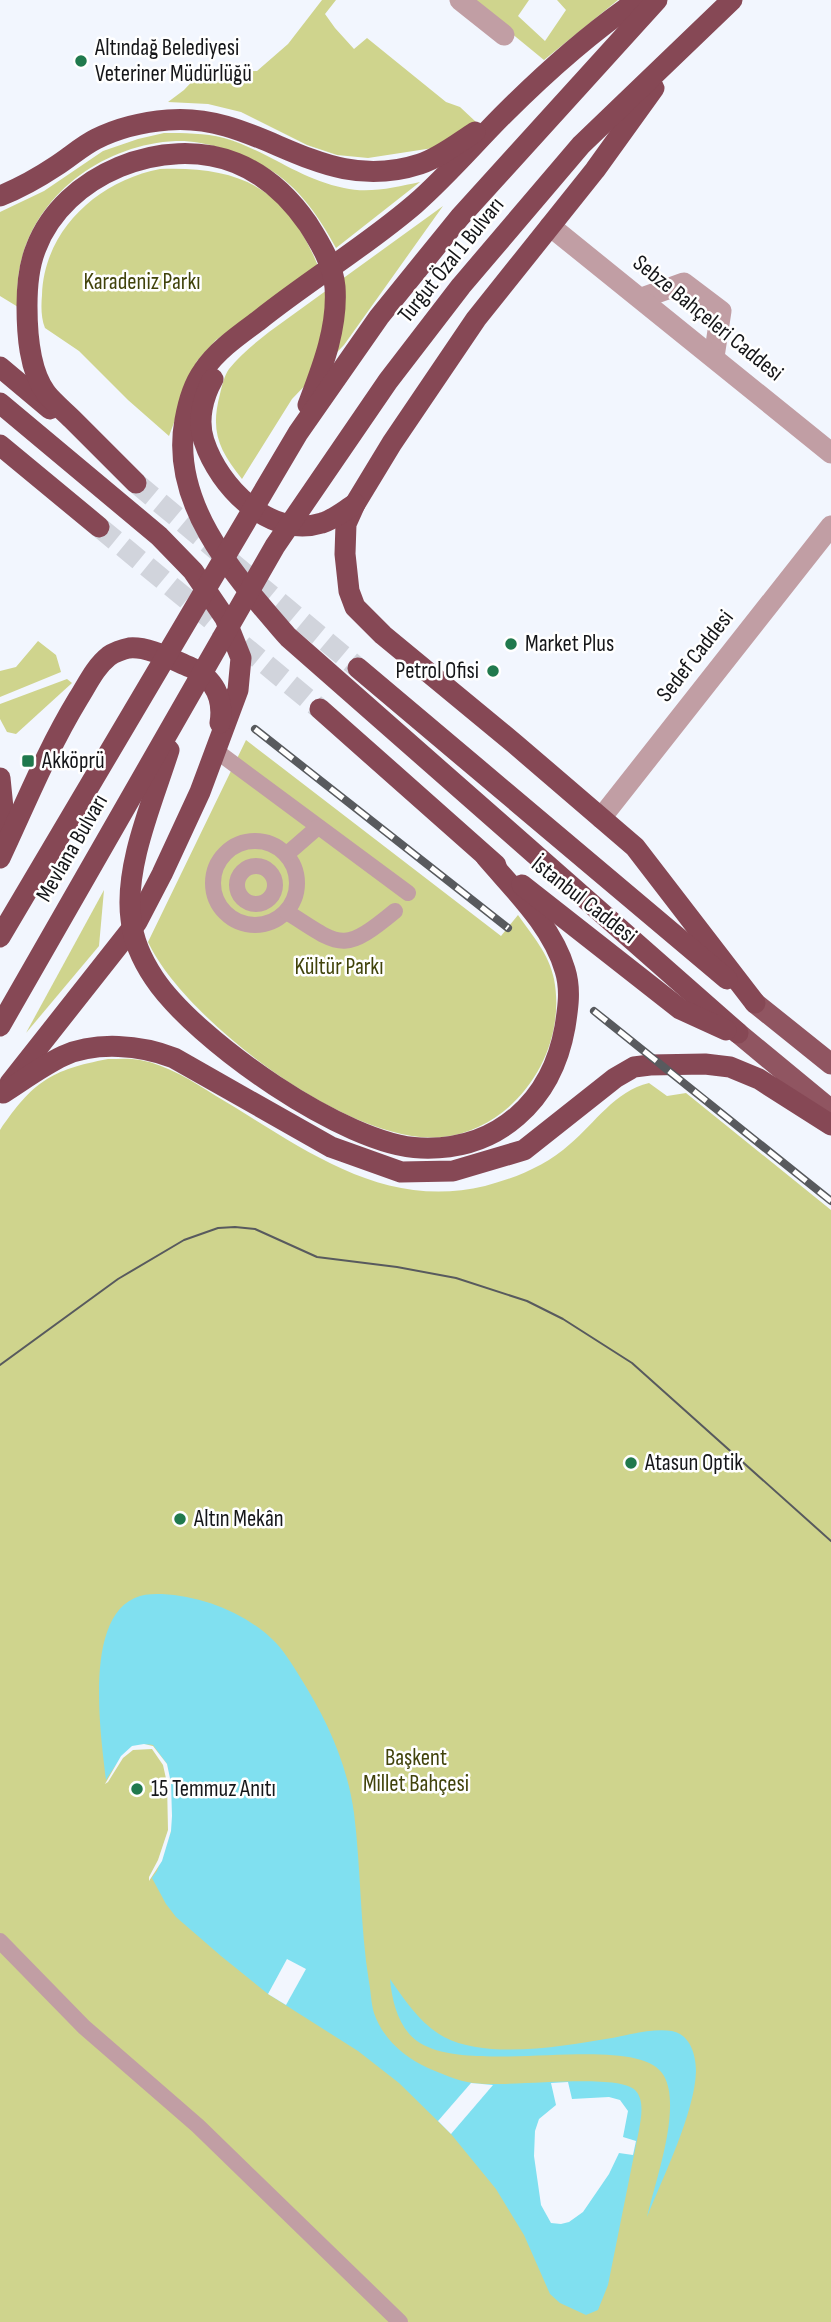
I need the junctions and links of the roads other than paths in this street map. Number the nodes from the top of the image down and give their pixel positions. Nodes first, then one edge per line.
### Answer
1 (460, 0) edge
2 (638, 0) edge
3 (657, 0) edge
4 (732, 0) edge
5 (504, 35) dead end
6 (690, 39) junction
7 (506, 111) junction
8 (0, 196) edge
9 (550, 226) junction
10 (642, 298) junction
11 (232, 341) junction
12 (714, 357) junction
13 (0, 367) edge
14 (0, 403) edge
15 (298, 433) junction
16 (0, 445) edge
17 (830, 451) edge
18 (355, 504) junction
19 (831, 526) edge
20 (99, 527) tunnel mouth
21 (224, 557) joint
22 (252, 587) joint
23 (358, 668) tunnel mouth
24 (320, 709) tunnel mouth
25 (181, 711) junction
26 (215, 750) junction
27 (0, 778) edge
28 (601, 818) junction
29 (0, 826) edge
30 (318, 827) junction
31 (232, 848) junction
32 (289, 857) junction
33 (486, 857) junction
34 (0, 859) edge
35 (244, 869) junction
36 (270, 871) junction
37 (408, 893) dead end
38 (240, 897) junction
39 (267, 901) junction
40 (223, 911) junction
41 (394, 911) dead end
42 (283, 915) junction
43 (0, 937) edge
44 (755, 1003) junction
45 (0, 1026) edge
46 (738, 1033) junction
47 (831, 1064) edge
48 (1, 1094) edge
49 (831, 1110) edge
50 (831, 1125) edge
51 (0, 1941) edge
52 (400, 2322) edge

1 - 5 street
2 - 7 highway
3 - 15 highway, Turgut Özal 1 Bulvarı
4 - 6 highway, Turgut Özal 1 Bulvarı
6 - 9 highway
6 - 22 highway, Turgut Özal 1 Bulvarı
7 - 8 highway
7 - 11 highway
9 - 10 street, Sebze Bahçeleri Caddesi
9 - 18 highway
10 - 12 street, Sebze Bahçeleri Caddesi
10 - 12 street
11 - 18 highway
11 - 46 highway
12 - 17 street, Sebze Bahçeleri Caddesi
13 - 15 highway
14 - 26 highway
15 - 21 highway, Turgut Özal 1 Bulvarı
16 - 20 highway
18 - 28 highway
19 - 28 street, Sedef Caddesi
21 - 43 highway, Mevlana Bulvarı
22 - 25 highway, Mevlana Bulvarı
23 - 44 highway, İstanbul Caddesi
24 - 33 highway, İstanbul Caddesi
25 - 33 highway
25 - 45 highway, Mevlana Bulvarı
26 - 30 street
26 - 34 highway
26 - 48 highway
27 - 29 highway
28 - 44 highway
30 - 32 street
30 - 37 street
31 - 32 street
31 - 35 street
31 - 40 street
32 - 36 street
32 - 42 street
33 - 46 highway, İstanbul Caddesi
35 - 36 street
35 - 38 street
36 - 39 street
38 - 39 street
38 - 40 street
39 - 42 street
40 - 42 street
41 - 42 street
44 - 47 main road, İstanbul Caddesi
46 - 49 main road, İstanbul Caddesi
48 - 50 highway
51 - 52 street

